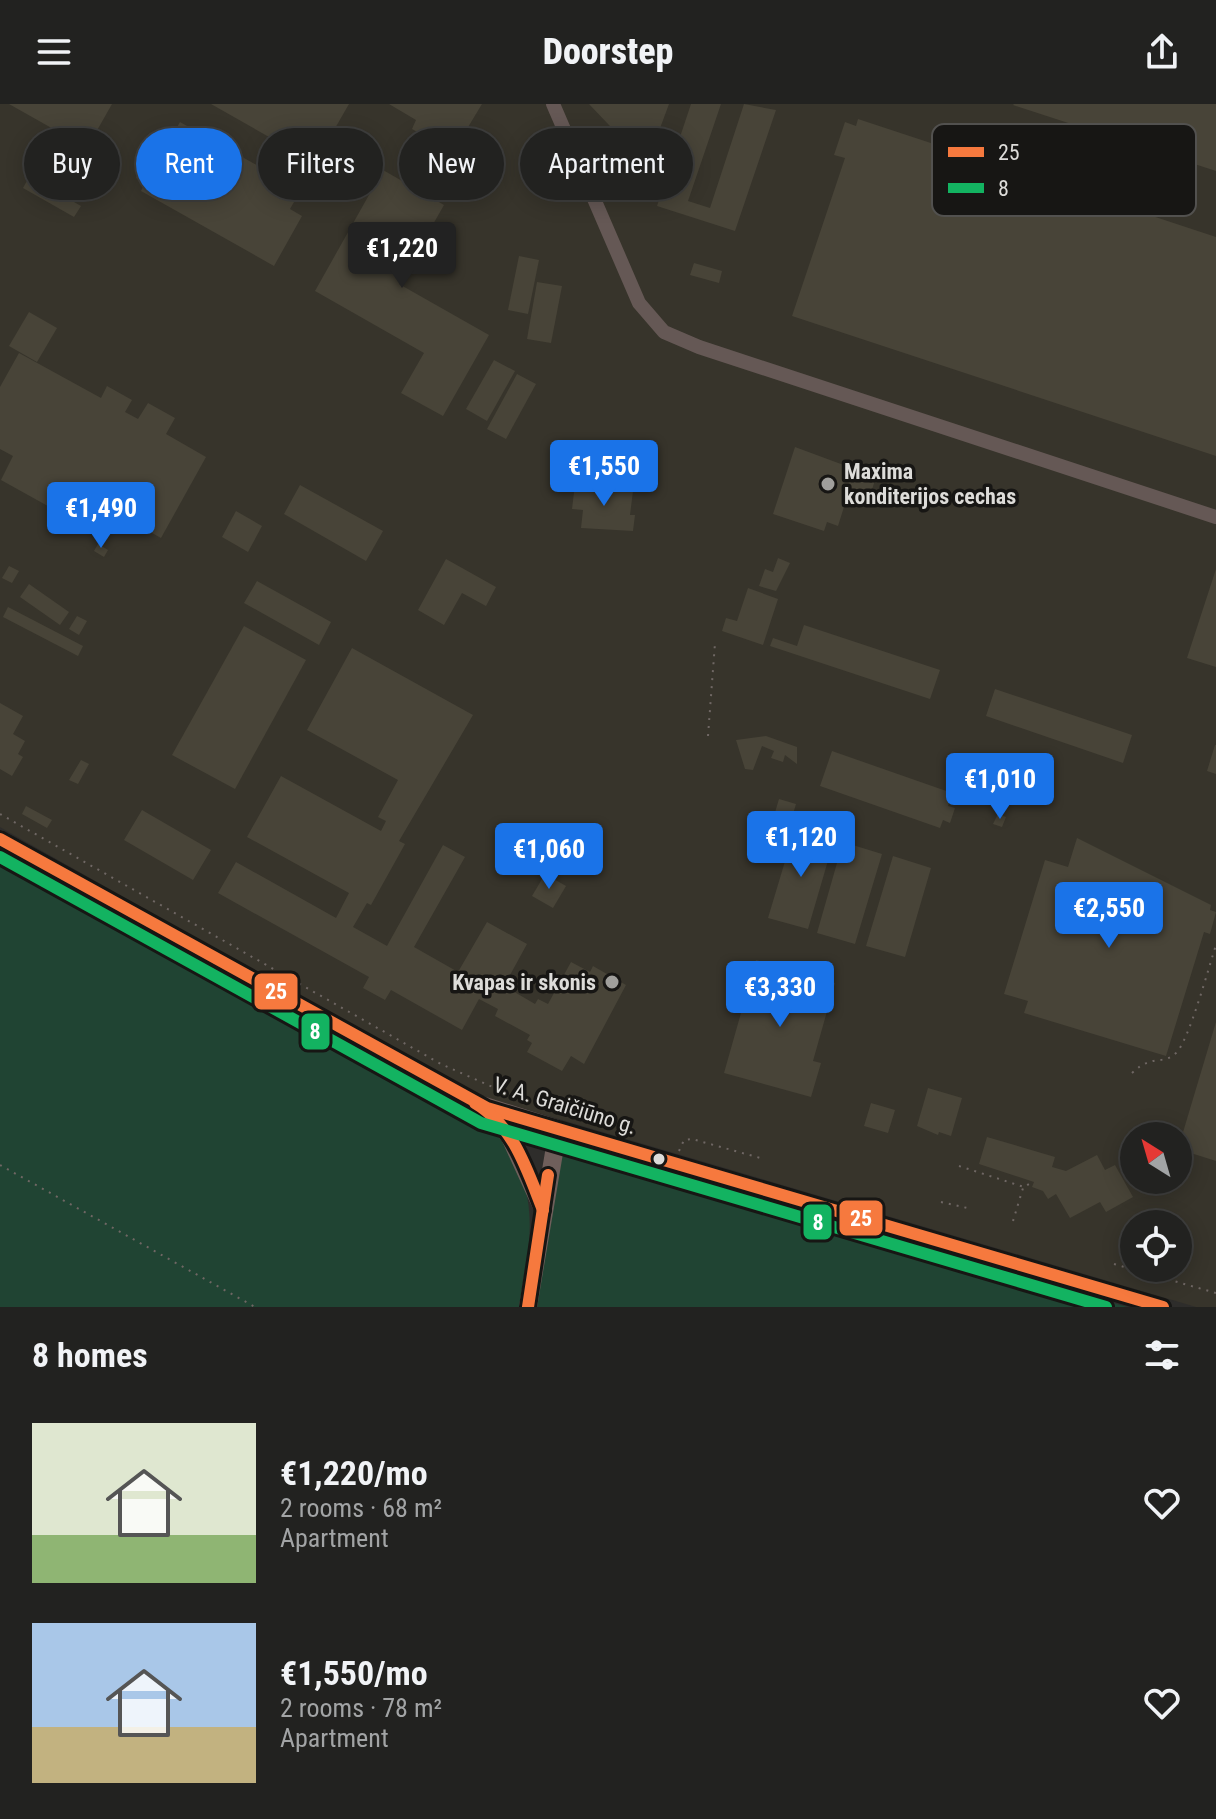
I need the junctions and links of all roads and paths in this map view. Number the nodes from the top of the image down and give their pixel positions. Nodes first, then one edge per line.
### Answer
1 (553, 104) edge
2 (1216, 517) edge
3 (715, 643) dead end
4 (708, 736) dead end
5 (0, 814) edge
6 (0, 839) edge
7 (1216, 945) edge
8 (1132, 1073) dead end
9 (487, 1108) junction
10 (611, 1126) dead end
11 (558, 1129) junction
12 (764, 1159) dead end
13 (673, 1162) junction
14 (0, 1165) edge
15 (959, 1166) dead end
16 (1029, 1184) dead end
17 (1024, 1187) junction
18 (941, 1202) dead end
19 (967, 1208) dead end
20 (543, 1210) junction
21 (1013, 1221) dead end
22 (1114, 1264) dead end
23 (1216, 1293) edge
24 (255, 1307) edge
25 (528, 1307) edge
26 (1163, 1307) edge

1 - 2 street
3 - 4 path
5 - 10 path
6 - 9 main road, V. A. Graičiūno g.
7 - 8 path
9 - 11 main road, V. A. Graičiūno g.
9 - 20 main road
11 - 13 street, V. A. Graičiūno g.
11 - 20 main road
12 - 13 path
13 - 26 street, V. A. Graičiūno g.
14 - 24 path
15 - 17 path
16 - 17 path
17 - 21 path
18 - 19 path
20 - 25 main road
22 - 23 path

